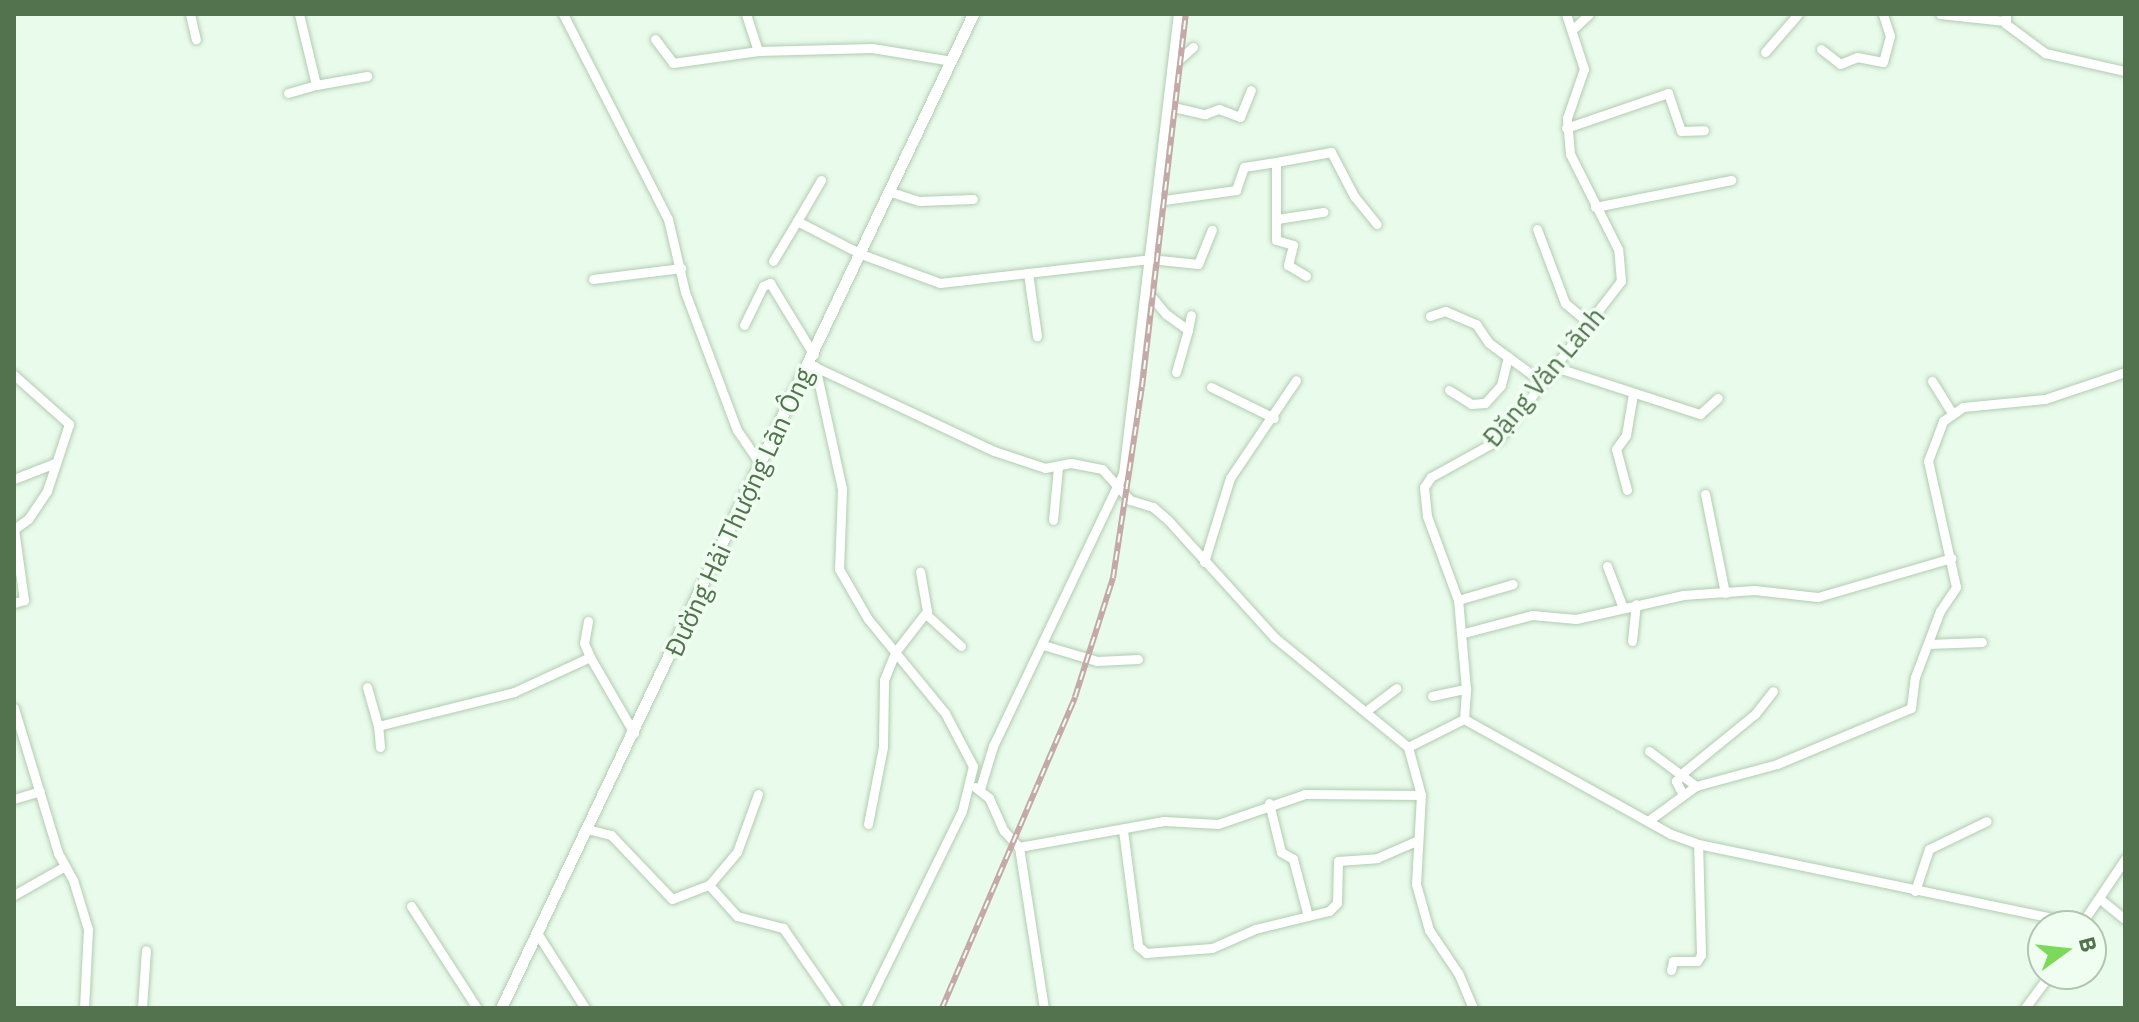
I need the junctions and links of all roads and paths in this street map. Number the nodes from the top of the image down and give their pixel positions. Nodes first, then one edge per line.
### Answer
1 (190, 14) edge
2 (299, 14) edge
3 (563, 14) edge
4 (746, 14) edge
5 (973, 14) edge
6 (1178, 14) edge
7 (1566, 14) edge
8 (1589, 14) edge
9 (1798, 14) edge
10 (1883, 14) edge
11 (1940, 14) edge
12 (2006, 18) edge
13 (1572, 30) junction
14 (196, 39) dead end
15 (655, 39) dead end
16 (1193, 47) dead end
17 (1821, 49) dead end
18 (758, 51) junction
19 (1765, 52) dead end
20 (952, 61) junction
21 (1173, 65) junction
22 (2125, 71) edge
23 (367, 76) dead end
24 (316, 85) junction
25 (1251, 90) dead end
26 (288, 93) dead end
27 (1169, 106) junction
28 (1566, 128) junction
29 (1704, 130) dead end
30 (1276, 162) junction
31 (821, 180) dead end
32 (1731, 180) dead end
33 (891, 192) junction
34 (973, 199) dead end
35 (1157, 201) junction
36 (1595, 207) junction
37 (1323, 212) dead end
38 (1277, 219) junction
39 (797, 221) junction
40 (1377, 224) dead end
41 (1537, 229) dead end
42 (1212, 230) dead end
43 (861, 254) junction
44 (1150, 259) junction
45 (773, 261) dead end
46 (681, 268) junction
47 (1028, 273) junction
48 (1306, 276) dead end
49 (593, 279) dead end
50 (1145, 289) junction
51 (1191, 315) dead end
52 (1430, 316) dead end
53 (1588, 322) junction
54 (744, 325) dead end
55 (1188, 330) junction
56 (1037, 336) dead end
57 (1508, 357) junction
58 (813, 361) junction
59 (1552, 366) junction
60 (1176, 372) dead end
61 (2125, 372) edge
62 (14, 375) edge
63 (1296, 380) dead end
64 (1541, 381) junction
65 (1932, 381) dead end
66 (1211, 387) dead end
67 (1449, 390) dead end
68 (1633, 394) junction
69 (1718, 398) dead end
70 (1952, 413) junction
71 (1274, 418) junction
72 (55, 463) junction
73 (762, 466) junction
74 (1058, 467) junction
75 (14, 479) edge
76 (1117, 483) junction
77 (1627, 490) dead end
78 (1705, 494) dead end
79 (1053, 520) dead end
80 (14, 529) edge
81 (1951, 558) junction
82 (1204, 562) junction
83 (1607, 566) dead end
84 (920, 572) dead end
85 (1513, 584) dead end
86 (1725, 593) junction
87 (1458, 600) junction
88 (14, 603) edge
89 (1636, 604) junction
90 (1623, 608) junction
91 (927, 615) junction
92 (588, 621) dead end
93 (1464, 633) junction
94 (1632, 641) dead end
95 (1982, 642) dead end
96 (1928, 644) junction
97 (1043, 645) junction
98 (961, 646) dead end
99 (896, 651) junction
100 (590, 657) junction
101 (1138, 659) dead end
102 (367, 687) dead end
103 (1396, 688) dead end
104 (1466, 689) junction
105 (1773, 691) dead end
106 (1432, 696) dead end
107 (14, 708) edge
108 (1366, 711) junction
109 (1464, 719) junction
110 (378, 726) junction
111 (634, 733) junction
112 (380, 747) dead end
113 (1408, 747) junction
114 (1649, 751) dead end
115 (1680, 777) junction
116 (969, 784) junction
117 (1696, 786) junction
118 (980, 789) junction
119 (40, 791) junction
120 (758, 794) dead end
121 (1421, 795) junction
122 (1683, 795) junction
123 (14, 799) edge
124 (1269, 803) junction
125 (1648, 821) junction
126 (1987, 821) dead end
127 (868, 824) dead end
128 (587, 829) junction
129 (1123, 830) junction
130 (1416, 841) junction
131 (1698, 844) junction
132 (1019, 847) junction
133 (2125, 859) edge
134 (65, 866) junction
135 (709, 885) junction
136 (1915, 891) junction
137 (14, 895) edge
138 (2100, 899) junction
139 (411, 906) dead end
140 (2092, 910) edge
141 (2027, 914) edge
142 (1308, 916) junction
143 (2125, 919) edge
144 (537, 933) junction
145 (146, 950) dead end
146 (1671, 970) dead end
147 (2038, 990) edge
148 (84, 1008) edge
149 (142, 1008) edge
150 (477, 1008) edge
151 (501, 1008) edge
152 (585, 1008) edge
153 (838, 1008) edge
154 (865, 1008) edge
155 (1044, 1008) edge
156 (1473, 1008) edge
157 (2025, 1008) edge

1 - 14 street
2 - 24 street
3 - 46 street
4 - 18 street
5 - 20 street, Đường Hải Thượng Lãn Ông
6 - 21 street
7 - 13 street
8 - 13 street
9 - 19 street
10 - 17 street
11 - 12 street
12 - 22 street
13 - 28 street
15 - 18 street
16 - 21 street
18 - 20 street
20 - 33 street, Đường Hải Thượng Lãn Ông
21 - 27 street
23 - 24 street
24 - 26 street
25 - 27 street
27 - 35 street
28 - 29 street
28 - 36 street, Đặng Văn Lãnh
30 - 35 street
30 - 38 street
30 - 40 street
31 - 39 street
32 - 36 street
33 - 34 street
33 - 43 street, Đường Hải Thượng Lãn Ông
35 - 44 street
36 - 53 street, Đặng Văn Lãnh
37 - 38 street
38 - 48 street
39 - 43 street
39 - 45 street
41 - 53 street
42 - 44 street
43 - 47 street
43 - 58 street, Đường Hải Thượng Lãn Ông
44 - 47 street
44 - 50 street
46 - 49 street
46 - 73 street
47 - 56 street
50 - 55 street
50 - 76 street
51 - 55 street
52 - 57 street
53 - 59 street, Đặng Văn Lãnh
54 - 58 street
55 - 60 street
57 - 64 street
57 - 67 street
58 - 73 street, Đường Hải Thượng Lãn Ông
58 - 74 street
58 - 99 street
59 - 64 street, Đặng Văn Lãnh
59 - 68 street
61 - 70 street
62 - 72 street
63 - 71 street
64 - 87 street, Đặng Văn Lãnh
65 - 70 street
66 - 71 street
68 - 69 street
68 - 77 street
70 - 81 street
71 - 82 street
72 - 75 street
72 - 80 street
73 - 111 street, Đường Hải Thượng Lãn Ông
74 - 76 street
74 - 79 street
76 - 82 street
76 - 97 street
78 - 86 street
80 - 88 street
81 - 86 street
81 - 96 street
82 - 108 street
83 - 90 street
84 - 91 street
85 - 87 street
86 - 89 street
87 - 93 street, Đặng Văn Lãnh
89 - 90 street
89 - 94 street
90 - 93 street
91 - 98 street
91 - 99 street
92 - 100 street
93 - 104 street, Đặng Văn Lãnh
95 - 96 street
96 - 117 street
97 - 101 street
97 - 118 street
99 - 116 street
99 - 127 street
100 - 110 street
100 - 111 street
102 - 110 street
103 - 108 street
104 - 106 street
104 - 109 street, Đặng Văn Lãnh
105 - 115 street
107 - 119 street
108 - 113 street
109 - 113 street
109 - 125 street
110 - 112 street
111 - 128 street, Đường Hải Thượng Lãn Ông
113 - 121 street
114 - 115 street
115 - 117 street
115 - 122 street
116 - 118 street
116 - 154 street
117 - 122 street
118 - 132 street
119 - 123 street
119 - 134 street
120 - 135 street
121 - 124 street
121 - 130 street
122 - 125 street
124 - 129 street
124 - 142 street
125 - 131 street
126 - 136 street
128 - 135 street
128 - 144 street, Đường Hải Thượng Lãn Ông
129 - 132 street
129 - 142 street
130 - 142 street
130 - 156 street
131 - 136 street
131 - 146 street
132 - 155 street
133 - 138 street
134 - 137 street
134 - 148 street
135 - 153 street
136 - 141 street
138 - 140 street
138 - 143 street
139 - 150 street
144 - 151 street, Đường Hải Thượng Lãn Ông
144 - 152 street
145 - 149 street
147 - 157 street

